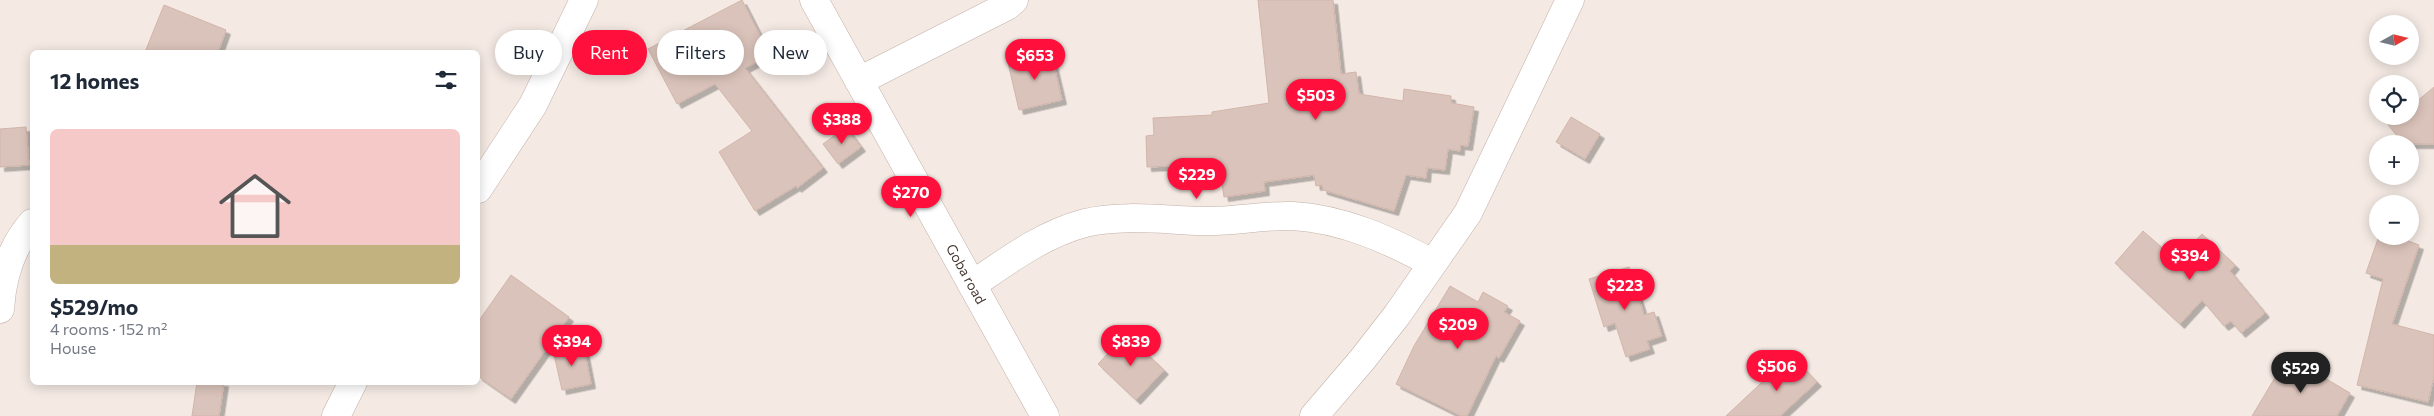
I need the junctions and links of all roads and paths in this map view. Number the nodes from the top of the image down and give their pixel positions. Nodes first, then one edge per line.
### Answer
1 (584, 0) edge
2 (814, 0) edge
3 (1014, 0) edge
4 (1570, 0) edge
5 (859, 81) junction
6 (480, 186) edge
7 (30, 226) edge
8 (1432, 263) junction
9 (972, 285) junction
10 (0, 309) edge
11 (351, 385) edge
12 (336, 416) edge
13 (1045, 416) edge
14 (1314, 416) edge

1 - 6 street
2 - 5 street, Goba road
3 - 5 street
4 - 8 street
5 - 9 street, Goba road
7 - 10 street
8 - 9 street
8 - 14 street
9 - 13 street, Goba road
11 - 12 street

